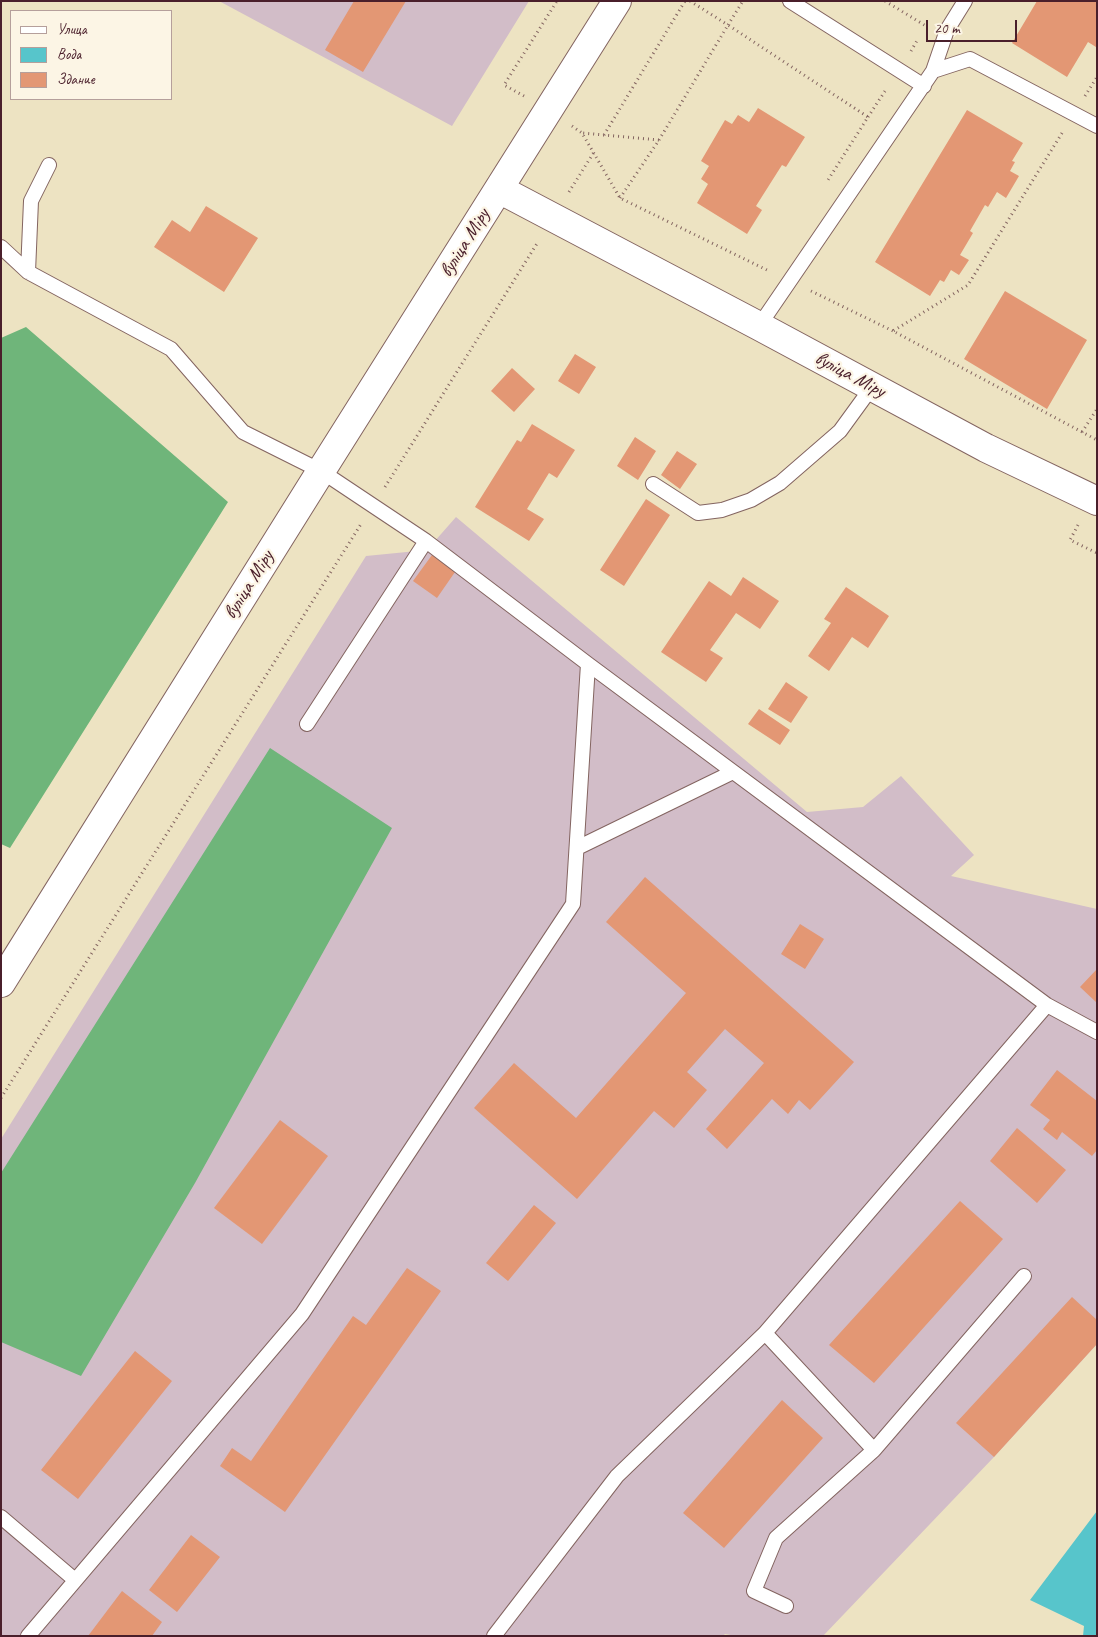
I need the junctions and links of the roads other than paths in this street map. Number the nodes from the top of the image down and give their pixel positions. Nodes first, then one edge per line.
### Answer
1 (617, 1) edge
2 (790, 1) edge
3 (965, 1) edge
4 (934, 71) junction
5 (924, 86) junction
6 (1097, 126) edge
7 (49, 165) dead end
8 (499, 189) junction
9 (1, 247) edge
10 (28, 272) junction
11 (759, 326) junction
12 (872, 387) junction
13 (321, 471) junction
14 (652, 484) dead end
15 (1097, 501) edge
16 (426, 541) junction
17 (588, 664) junction
18 (307, 724) dead end
19 (733, 772) junction
20 (577, 848) junction
21 (1, 983) edge
22 (1047, 1005) junction
23 (1097, 1032) edge
24 (1024, 1276) dead end
25 (765, 1333) junction
26 (874, 1450) junction
27 (1, 1517) edge
28 (75, 1580) junction
29 (786, 1606) dead end
30 (28, 1636) edge
31 (494, 1636) edge

1 - 8 main road, вуліца Міру
2 - 5 lane
3 - 4 lane
4 - 5 lane
4 - 6 lane
5 - 11 lane
7 - 10 lane
8 - 11 main road, вуліца Міру
8 - 13 main road, вуліца Міру
9 - 10 lane
10 - 13 lane
11 - 12 main road, вуліца Міру
12 - 14 lane
12 - 15 main road, вуліца Міру
13 - 16 lane
13 - 21 main road, вуліца Міру
16 - 17 lane
16 - 18 lane
17 - 19 lane
17 - 20 lane
19 - 20 lane
19 - 22 lane
20 - 28 lane
22 - 23 lane
22 - 25 lane
24 - 26 lane
25 - 26 lane
25 - 31 lane
26 - 29 lane
27 - 28 lane
28 - 30 lane

